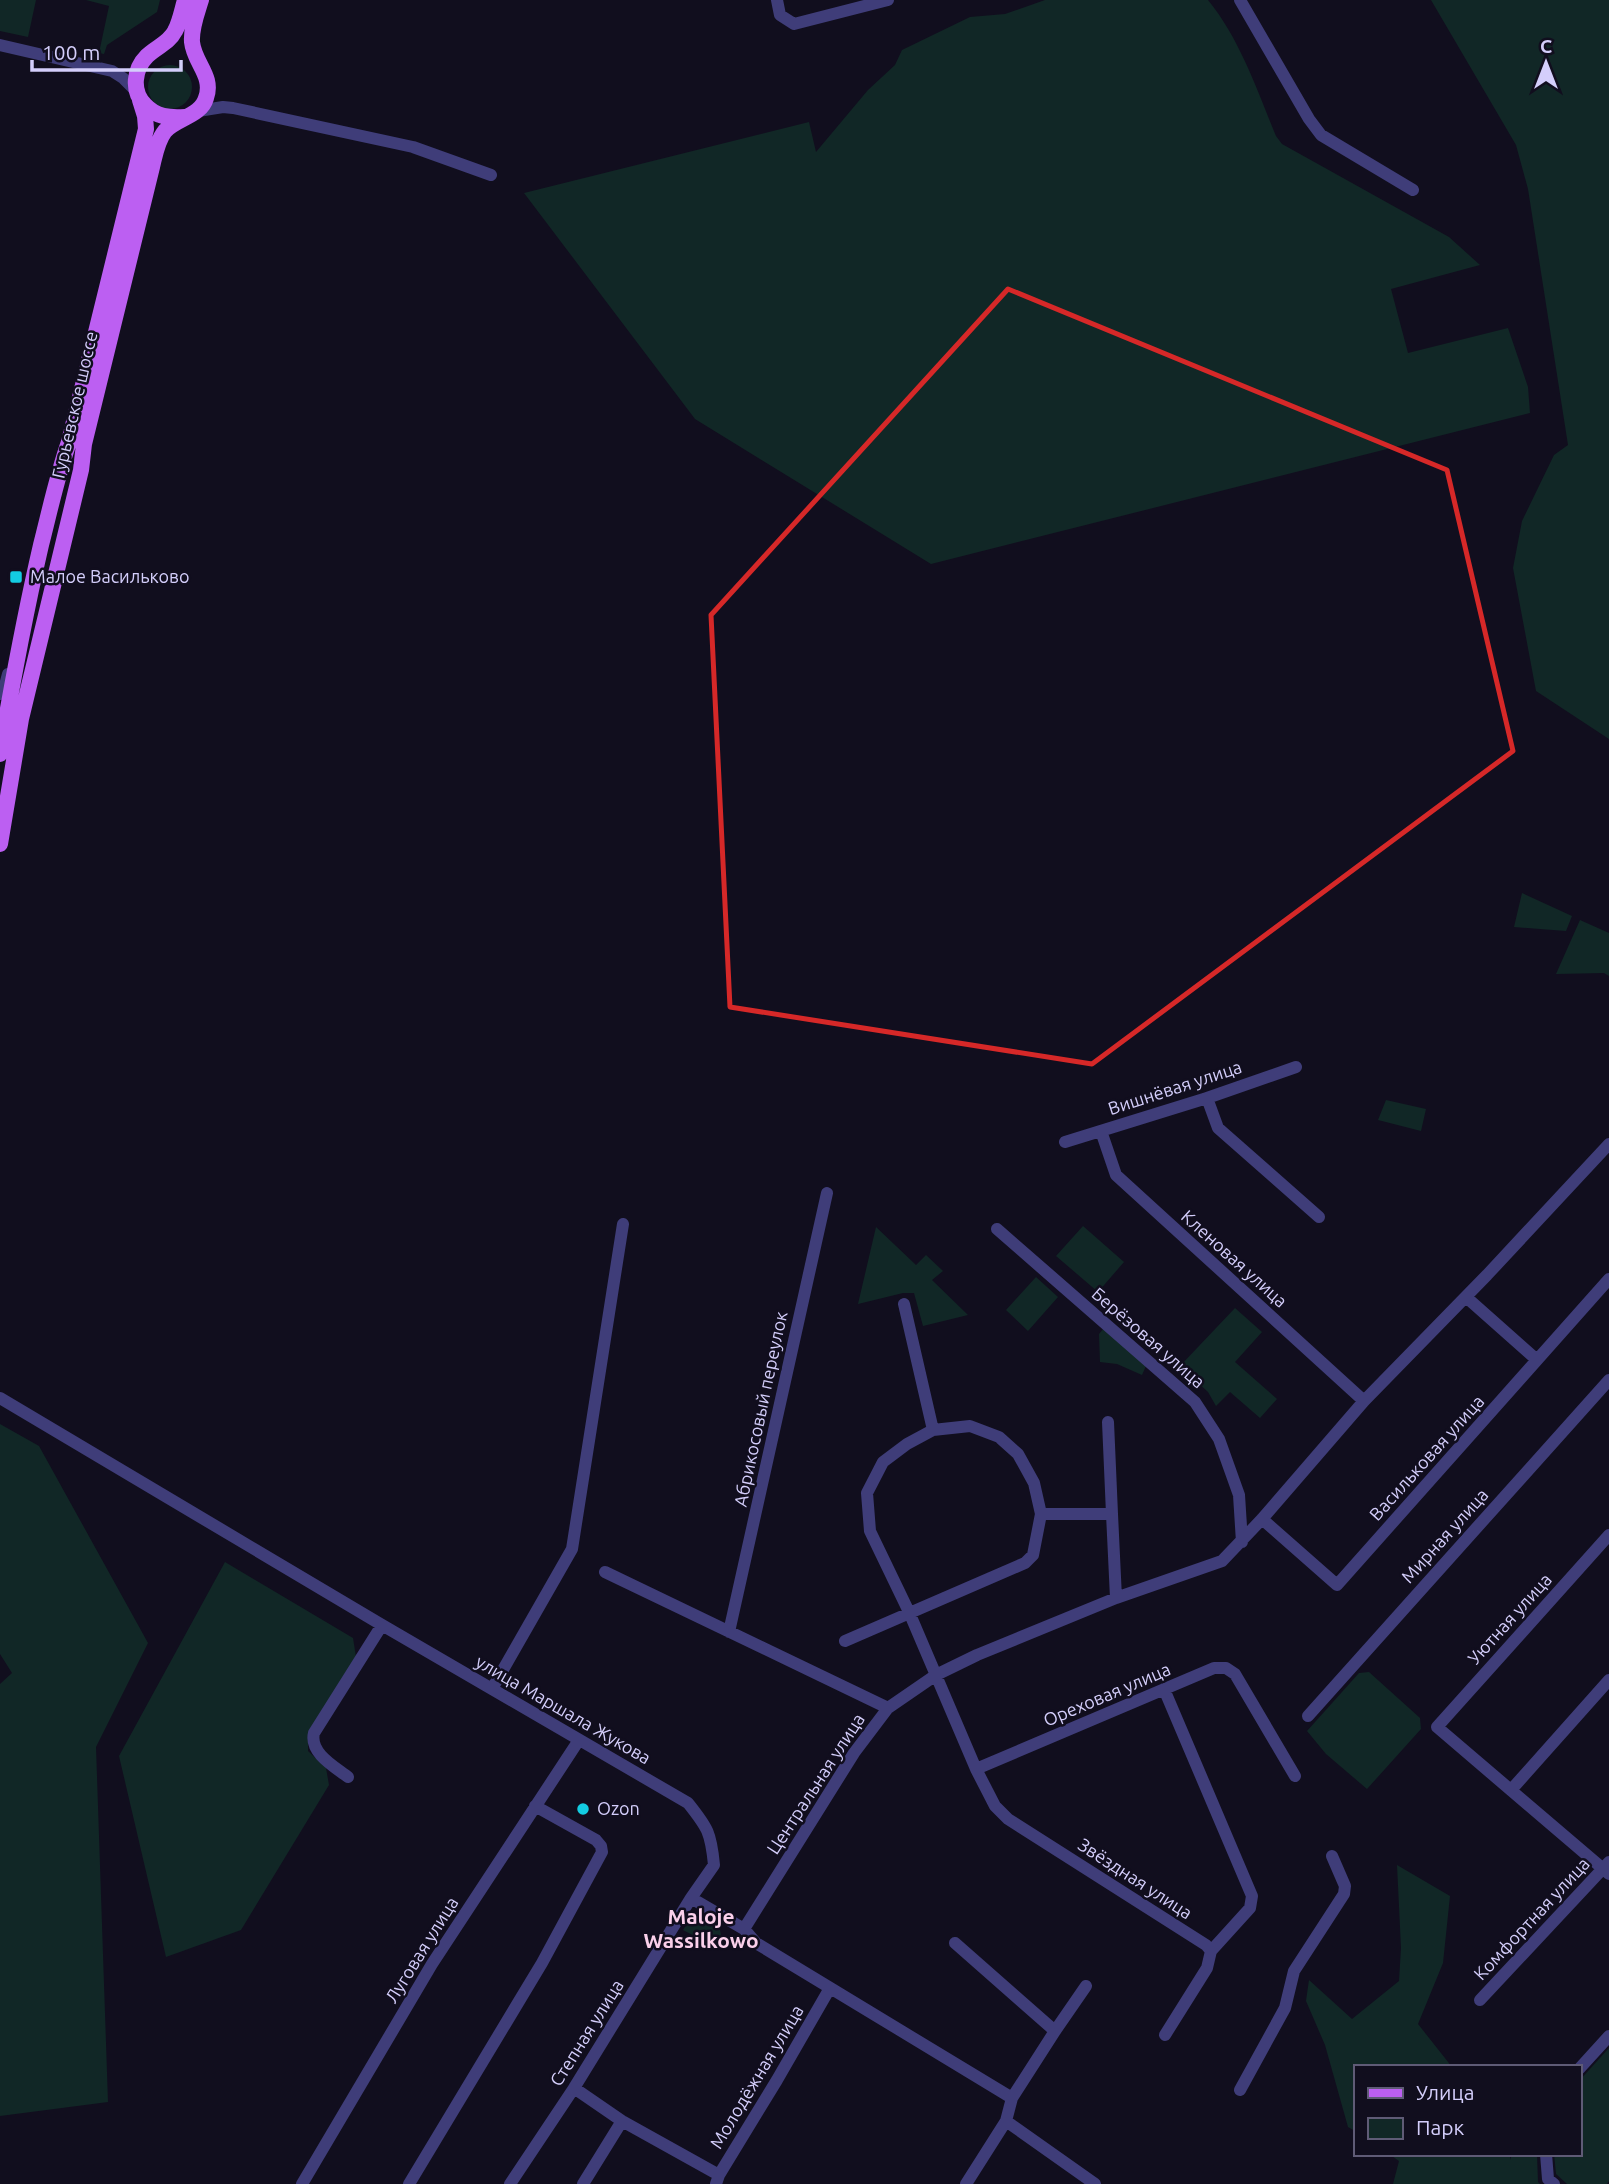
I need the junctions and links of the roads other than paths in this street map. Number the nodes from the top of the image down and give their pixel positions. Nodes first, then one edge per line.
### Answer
1 (185, 0) edge
2 (201, 0) edge
3 (777, 0) edge
4 (888, 0) edge
5 (1240, 0) edge
6 (0, 46) edge
7 (152, 54) junction
8 (199, 59) junction
9 (111, 71) junction
10 (208, 90) junction
11 (138, 96) junction
12 (233, 108) junction
13 (191, 114) junction
14 (491, 175) dead end
15 (1413, 190) dead end
16 (26, 614) junction
17 (0, 694) edge
18 (3, 711) edge
19 (0, 754) edge
20 (0, 844) edge
21 (1296, 1067) dead end
22 (1207, 1098) junction
23 (1101, 1130) junction
24 (1065, 1142) dead end
25 (1609, 1143) edge
26 (827, 1193) dead end
27 (1319, 1217) dead end
28 (623, 1224) dead end
29 (997, 1229) dead end
30 (1609, 1279) edge
31 (1466, 1297) junction
32 (904, 1304) dead end
33 (1537, 1360) junction
34 (1609, 1380) edge
35 (0, 1398) edge
36 (1364, 1401) junction
37 (1108, 1422) dead end
38 (933, 1430) junction
39 (1041, 1514) junction
40 (1112, 1514) junction
41 (1262, 1519) junction
42 (1609, 1535) edge
43 (1242, 1542) junction
44 (605, 1572) dead end
45 (1116, 1598) junction
46 (909, 1612) junction
47 (382, 1625) junction
48 (729, 1632) junction
49 (845, 1640) dead end
50 (936, 1675) junction
51 (1609, 1680) edge
52 (492, 1689) junction
53 (1164, 1689) junction
54 (888, 1708) junction
55 (1308, 1716) dead end
56 (579, 1740) junction
57 (976, 1769) junction
58 (1295, 1776) dead end
59 (348, 1777) dead end
60 (1511, 1790) junction
61 (535, 1807) junction
62 (1332, 1856) dead end
63 (1607, 1868) edge
64 (691, 1898) junction
65 (744, 1930) junction
66 (955, 1943) dead end
67 (1211, 1951) junction
68 (1086, 1986) dead end
69 (830, 1988) junction
70 (1480, 2000) dead end
71 (1055, 2031) junction
72 (1165, 2035) dead end
73 (1609, 2036) edge
74 (1581, 2067) edge
75 (574, 2088) junction
76 (1240, 2090) dead end
77 (1012, 2098) junction
78 (622, 2121) junction
79 (1006, 2121) junction
80 (1546, 2156) edge
81 (718, 2179) edge
82 (302, 2184) edge
83 (409, 2184) edge
84 (510, 2184) edge
85 (583, 2184) edge
86 (966, 2184) edge
87 (1096, 2184) edge
88 (1554, 2184) edge

1 - 7 main road
2 - 8 main road
3 - 4 street
5 - 15 street
6 - 9 street
7 - 8 main road
7 - 9 street
7 - 11 main road
8 - 10 main road
9 - 11 street
10 - 12 street
10 - 13 main road, Гурьевское шоссе
11 - 13 main road
11 - 16 main road, Гурьевское шоссе
12 - 13 street
12 - 14 street
13 - 20 main road, Гурьевское шоссе
16 - 17 street
16 - 18 main road, Гурьевское шоссе
18 - 19 main road, Гурьевское шоссе
21 - 22 street, Вишнёвая улица
22 - 23 street, Вишнёвая улица
22 - 27 street
23 - 24 street, Вишнёвая улица
23 - 36 street, Кленовая улица
25 - 31 street, Центральная улица
26 - 48 street, Абрикосовый переулок
28 - 52 street
29 - 43 street, Берёзовая улица
30 - 33 street, Васильковая улица
31 - 33 street
31 - 36 street, Центральная улица
32 - 38 street
33 - 41 street, Васильковая улица
34 - 55 street, Мирная улица
35 - 47 street, улица Маршала Жукова
36 - 41 street, Центральная улица
37 - 40 street
38 - 39 street
38 - 46 street
39 - 40 street
39 - 46 street
40 - 45 street
41 - 43 street, Центральная улица
42 - 60 street, Уютная улица
43 - 45 street, Центральная улица
44 - 48 street
45 - 50 street, Центральная улица
46 - 49 street
46 - 50 street
47 - 52 street, улица Маршала Жукова
47 - 59 street
48 - 54 street
50 - 54 street, Центральная улица
50 - 57 street
51 - 60 street
52 - 56 street, улица Маршала Жукова
53 - 57 street, Ореховая улица
53 - 58 street, Ореховая улица
53 - 67 street
54 - 65 street, Центральная улица
56 - 61 street, Луговая улица
56 - 64 street, улица Маршала Жукова
57 - 67 street, Звёздная улица
60 - 63 street
61 - 82 street, Луговая улица
61 - 83 street
62 - 76 street
63 - 70 street, Комфортная улица
64 - 65 street
64 - 75 street, Степная улица
65 - 69 street
66 - 71 street
67 - 72 street
68 - 71 street
69 - 77 street
69 - 81 street, Молодёжная улица
71 - 77 street
73 - 74 street
75 - 78 street
75 - 84 street, Степная улица
77 - 79 street
78 - 81 street
78 - 85 street
79 - 86 street
79 - 87 street
80 - 88 street

